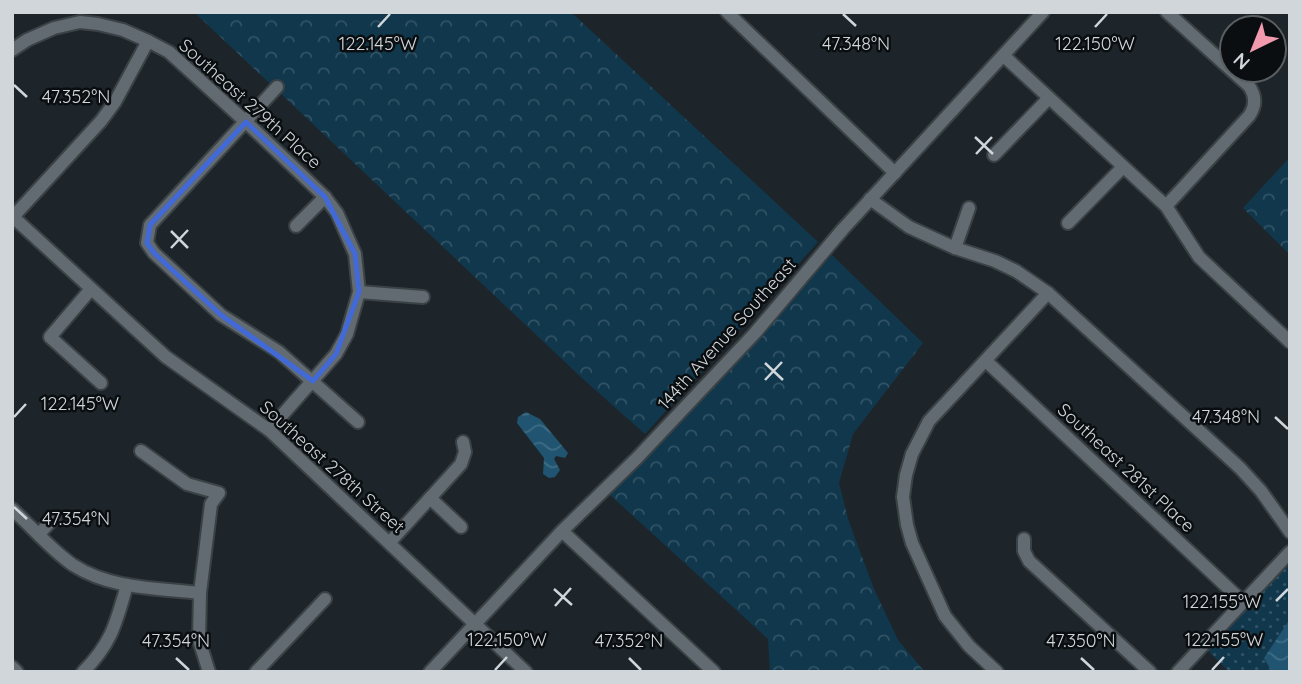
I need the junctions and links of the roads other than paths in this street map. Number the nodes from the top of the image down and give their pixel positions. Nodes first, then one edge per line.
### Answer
1 (727, 12) edge
2 (1167, 12) edge
3 (1036, 15) edge
4 (148, 41) junction
5 (12, 50) edge
6 (1004, 56) junction
7 (277, 87) dead end
8 (1049, 98) junction
9 (246, 122) junction
10 (994, 155) dead end
11 (1122, 168) junction
12 (895, 173) junction
13 (325, 197) junction
14 (870, 199) junction
15 (1166, 206) junction
16 (969, 208) dead end
17 (13, 217) edge
18 (1068, 223) dead end
19 (296, 226) dead end
20 (955, 248) junction
21 (90, 289) junction
22 (359, 292) junction
23 (1048, 293) junction
24 (423, 297) dead end
25 (1290, 342) edge
26 (986, 361) junction
27 (313, 380) junction
28 (101, 383) dead end
29 (358, 422) dead end
30 (269, 430) junction
31 (463, 442) dead end
32 (141, 451) dead end
33 (430, 498) junction
34 (12, 509) edge
35 (54, 518) dead end
36 (461, 527) dead end
37 (562, 531) junction
38 (1290, 532) edge
39 (39, 534) junction
40 (1024, 539) dead end
41 (390, 542) junction
42 (1290, 552) edge
43 (127, 585) junction
44 (200, 593) junction
45 (326, 599) dead end
46 (1242, 601) junction
47 (475, 623) junction
48 (12, 667) edge
49 (519, 669) edge
50 (18, 672) edge
51 (83, 672) edge
52 (209, 672) edge
53 (256, 672) edge
54 (430, 672) edge
55 (714, 672) edge
56 (997, 672) edge
57 (1150, 672) edge
58 (1178, 672) edge

1 - 12 street
2 - 15 street
3 - 6 street, 144th Avenue Southeast
4 - 5 street, Southeast 279th Place
4 - 9 street, Southeast 279th Place
4 - 17 street
6 - 8 street
6 - 12 street, 144th Avenue Southeast
7 - 9 street
8 - 10 street
8 - 11 street
9 - 13 street, Southeast 279th Place
9 - 27 street
11 - 15 street
11 - 18 street
12 - 14 street, 144th Avenue Southeast
13 - 19 street
13 - 22 street, Southeast 279th Place
14 - 20 street
14 - 37 street, 144th Avenue Southeast
15 - 25 street
16 - 20 street
17 - 21 street, Southeast 278th Street
20 - 23 street
21 - 28 street
21 - 30 street, Southeast 278th Street
22 - 24 street
22 - 27 street
23 - 26 street
23 - 38 street
26 - 46 street, Southeast 281st Place
26 - 56 street
27 - 29 street
27 - 30 street
30 - 41 street, Southeast 278th Street
31 - 33 street
32 - 44 street
33 - 36 street
33 - 41 street
34 - 39 street
35 - 39 street
37 - 47 street, 144th Avenue Southeast
37 - 55 street
39 - 43 street
40 - 57 street
41 - 47 street, Southeast 278th Street
42 - 46 street
43 - 44 street
43 - 51 street
44 - 52 street
45 - 53 street
46 - 58 street
47 - 49 street, Southeast 278th Street
47 - 54 street, 144th Avenue Southeast
48 - 50 street

